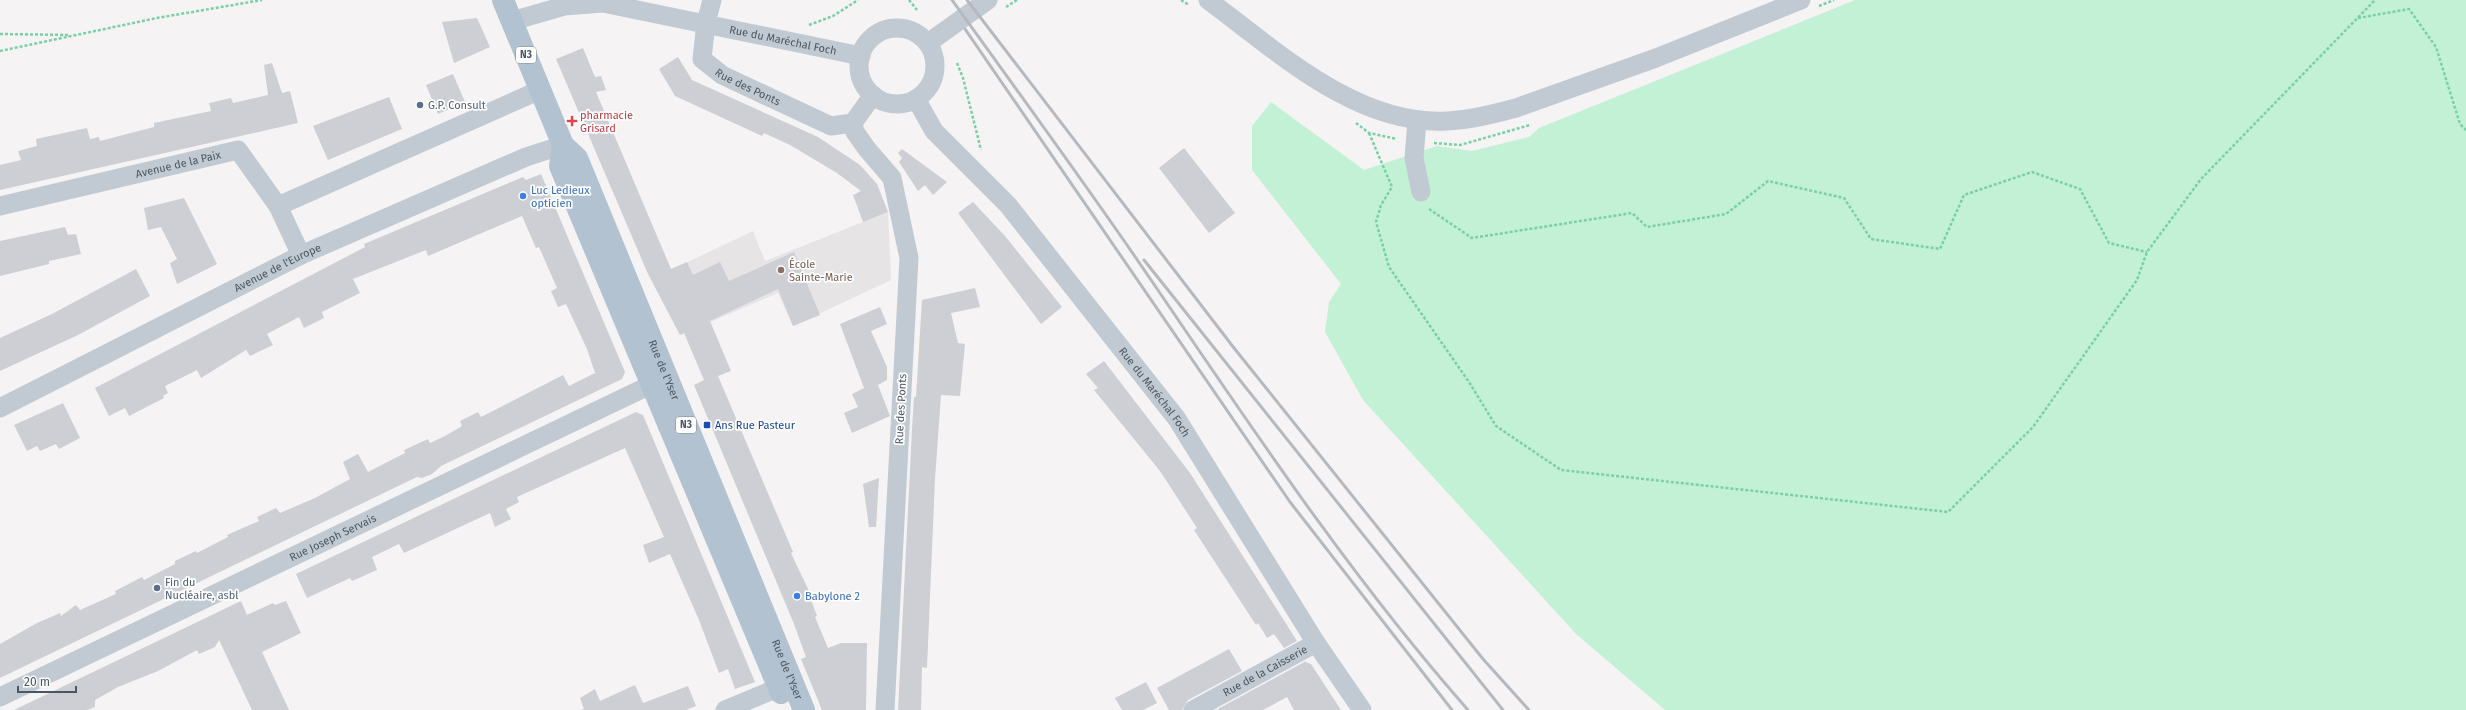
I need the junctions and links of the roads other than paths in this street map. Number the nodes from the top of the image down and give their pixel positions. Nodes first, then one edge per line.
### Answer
1 (503, 0) edge
2 (712, 0) edge
3 (988, 0) edge
4 (1208, 0) edge
5 (1801, 0) edge
6 (512, 21) junction
7 (706, 23) junction
8 (928, 43) junction
9 (861, 56) junction
10 (540, 90) junction
11 (873, 95) junction
12 (916, 99) junction
13 (1417, 120) junction
14 (853, 123) junction
15 (563, 145) junction
16 (1420, 192) road end
17 (0, 206) edge
18 (278, 206) junction
19 (301, 255) junction
20 (658, 381) junction
21 (0, 408) edge
22 (1316, 643) junction
23 (786, 685) junction
24 (0, 697) edge
25 (725, 710) edge
26 (788, 710) edge
27 (804, 710) edge
28 (885, 710) edge
29 (1193, 710) edge
30 (1362, 710) edge

1 - 6 main road, N3
2 - 7 street, Rue des Ponts
3 - 8 street
4 - 13 street
5 - 13 street
6 - 7 street, Rue du Maréchal Foch
6 - 10 main road, N3
7 - 9 street, Rue du Maréchal Foch
7 - 14 street, Rue des Ponts
8 - 9 street
8 - 12 street
9 - 11 street
10 - 15 main road, N3
10 - 18 street
11 - 12 street
11 - 14 street
12 - 22 street, Rue du Maréchal Foch
13 - 16 street
14 - 28 street, Rue des Ponts
15 - 19 street, Avenue de l'Europe
15 - 20 main road, Rue de l'Yser / N3
17 - 18 street, Avenue de la Paix
18 - 19 street, Avenue de la Paix
19 - 21 street, Avenue de l'Europe
20 - 23 main road, Rue de l'Yser / N3
20 - 24 street, Rue Joseph Servais
22 - 29 street, Rue de la Caisserie
22 - 30 street, Rue du Maréchal Foch
23 - 25 street
23 - 26 main road, Rue de l'Yser / N3
23 - 27 main road, Rue de l'Yser / N3

